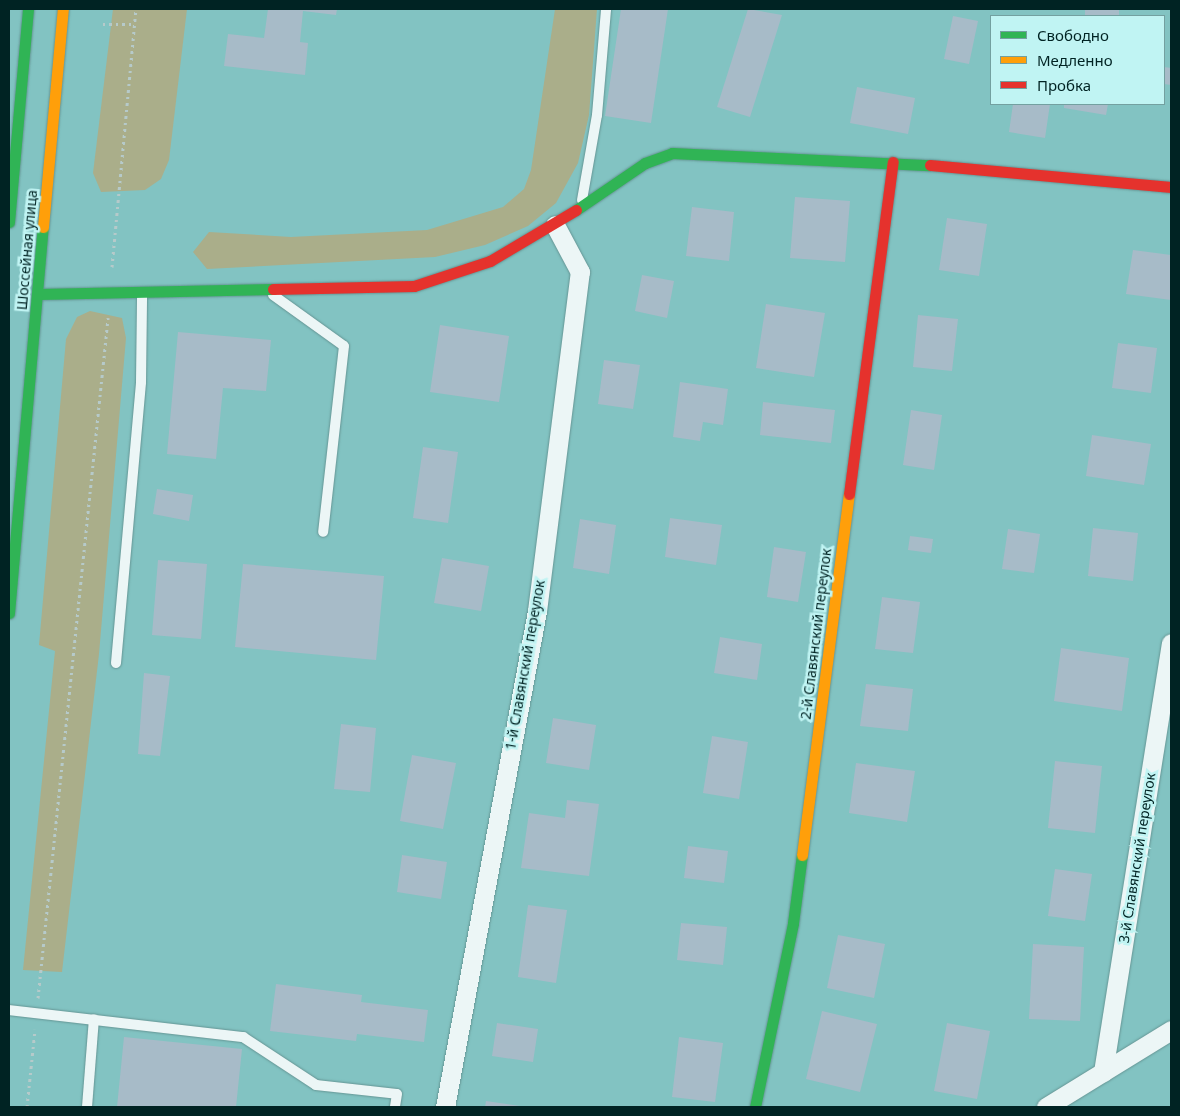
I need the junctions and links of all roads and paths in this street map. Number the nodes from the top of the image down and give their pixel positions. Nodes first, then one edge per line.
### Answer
1 (28, 9) edge
2 (63, 9) edge
3 (136, 9) edge
4 (606, 9) edge
5 (103, 24) dead end
6 (135, 24) junction
7 (893, 162) junction
8 (1171, 187) edge
9 (581, 206) junction
10 (9, 222) edge
11 (556, 225) junction
12 (142, 290) junction
13 (266, 290) junction
14 (110, 292) junction
15 (39, 294) junction
16 (323, 532) dead end
17 (9, 613) edge
18 (1171, 643) edge
19 (116, 663) dead end
20 (9, 1010) edge
21 (36, 1012) junction
22 (94, 1019) junction
23 (1171, 1030) edge
24 (1103, 1072) junction
25 (28, 1107) edge
26 (87, 1107) edge
27 (395, 1107) edge
28 (445, 1107) edge
29 (755, 1107) edge
30 (1046, 1107) edge

1 - 10 street, Шоссейная улица
2 - 15 street, Шоссейная улица
3 - 6 path
4 - 9 lane
5 - 6 path
6 - 14 path
7 - 8 street
7 - 9 street
7 - 29 street, 2-й Славянский переулок
9 - 11 street
11 - 13 street
11 - 28 street, 1-й Славянский переулок
12 - 13 street
12 - 14 street
12 - 19 lane
13 - 16 lane
14 - 15 street
14 - 21 path
15 - 17 street, Шоссейная улица
18 - 24 street, 3-й Славянский переулок
20 - 21 lane
21 - 22 lane
21 - 25 path
22 - 26 lane
22 - 27 lane
23 - 24 street
24 - 30 street

